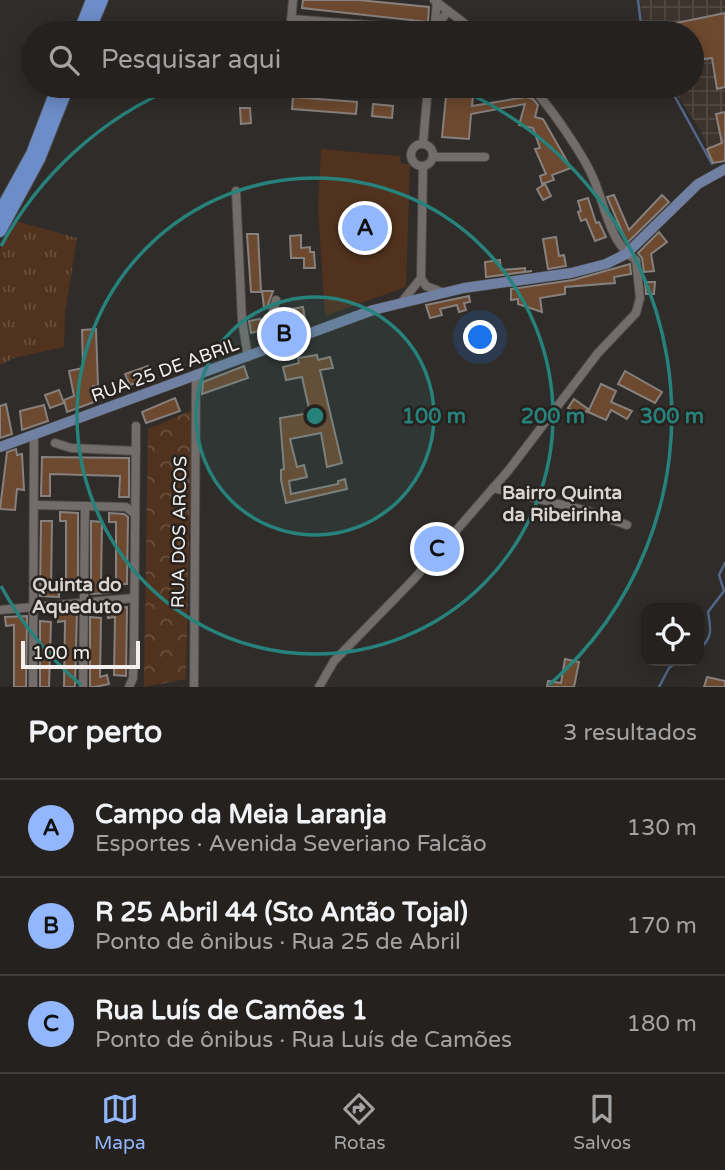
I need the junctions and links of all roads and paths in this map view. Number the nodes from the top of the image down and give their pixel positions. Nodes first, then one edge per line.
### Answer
1 (92, 0) edge
2 (102, 0) edge
3 (293, 0) edge
4 (435, 1) edge
5 (448, 11) junction
6 (291, 19) joint
7 (84, 21) edge
8 (93, 21) edge
9 (313, 21) edge
10 (434, 21) edge
11 (441, 21) edge
12 (461, 21) edge
13 (53, 98) edge
14 (63, 98) edge
15 (427, 98) edge
16 (538, 98) edge
17 (423, 144) junction
18 (433, 157) junction
19 (485, 157) dead end
20 (423, 166) junction
21 (725, 169) edge
22 (236, 191) dead end
23 (0, 212) edge
24 (0, 231) edge
25 (626, 254) junction
26 (422, 282) junction
27 (444, 293) junction
28 (420, 298) junction
29 (276, 300) dead end
30 (401, 303) junction
31 (289, 326) dead end
32 (277, 330) junction
33 (281, 344) junction
34 (248, 357) junction
35 (196, 377) junction
36 (136, 426) dead end
37 (34, 435) junction
38 (55, 443) dead end
39 (0, 447) edge
40 (136, 451) junction
41 (493, 488) junction
42 (34, 505) junction
43 (85, 506) junction
44 (135, 514) junction
45 (626, 525) dead end
46 (134, 598) junction
47 (84, 603) junction
48 (34, 606) junction
49 (0, 610) edge
50 (33, 687) edge
51 (83, 687) edge
52 (129, 687) edge
53 (194, 687) edge
54 (319, 687) edge

1 - 7 highway
2 - 8 highway
3 - 6 street
4 - 5 street
4 - 10 street
5 - 11 street
5 - 12 street
6 - 9 street
13 - 23 highway
14 - 24 highway
15 - 17 street
16 - 25 street
17 - 18 street
17 - 20 street
18 - 19 street
18 - 20 street
20 - 26 street
21 - 25 main road
22 - 34 street
25 - 27 main road, RUA 25 DE ABRIL
25 - 41 street
26 - 27 street
26 - 28 street
26 - 30 street
27 - 28 main road, RUA 25 DE ABRIL
28 - 30 main road, RUA 25 DE ABRIL
29 - 32 street
30 - 33 main road, RUA 25 DE ABRIL
31 - 32 street
32 - 33 street
33 - 34 main road, RUA 25 DE ABRIL
34 - 35 main road, RUA 25 DE ABRIL
35 - 37 main road, RUA 25 DE ABRIL
35 - 53 street, RUA DOS ARCOS
36 - 40 street
37 - 39 main road, RUA 25 DE ABRIL
37 - 42 street
38 - 40 street
40 - 44 street
41 - 45 street
41 - 54 street
42 - 43 street
42 - 48 street
43 - 44 street
43 - 47 street
44 - 46 street
46 - 47 street
46 - 52 street
47 - 48 street
47 - 51 street
48 - 49 street
48 - 50 street

